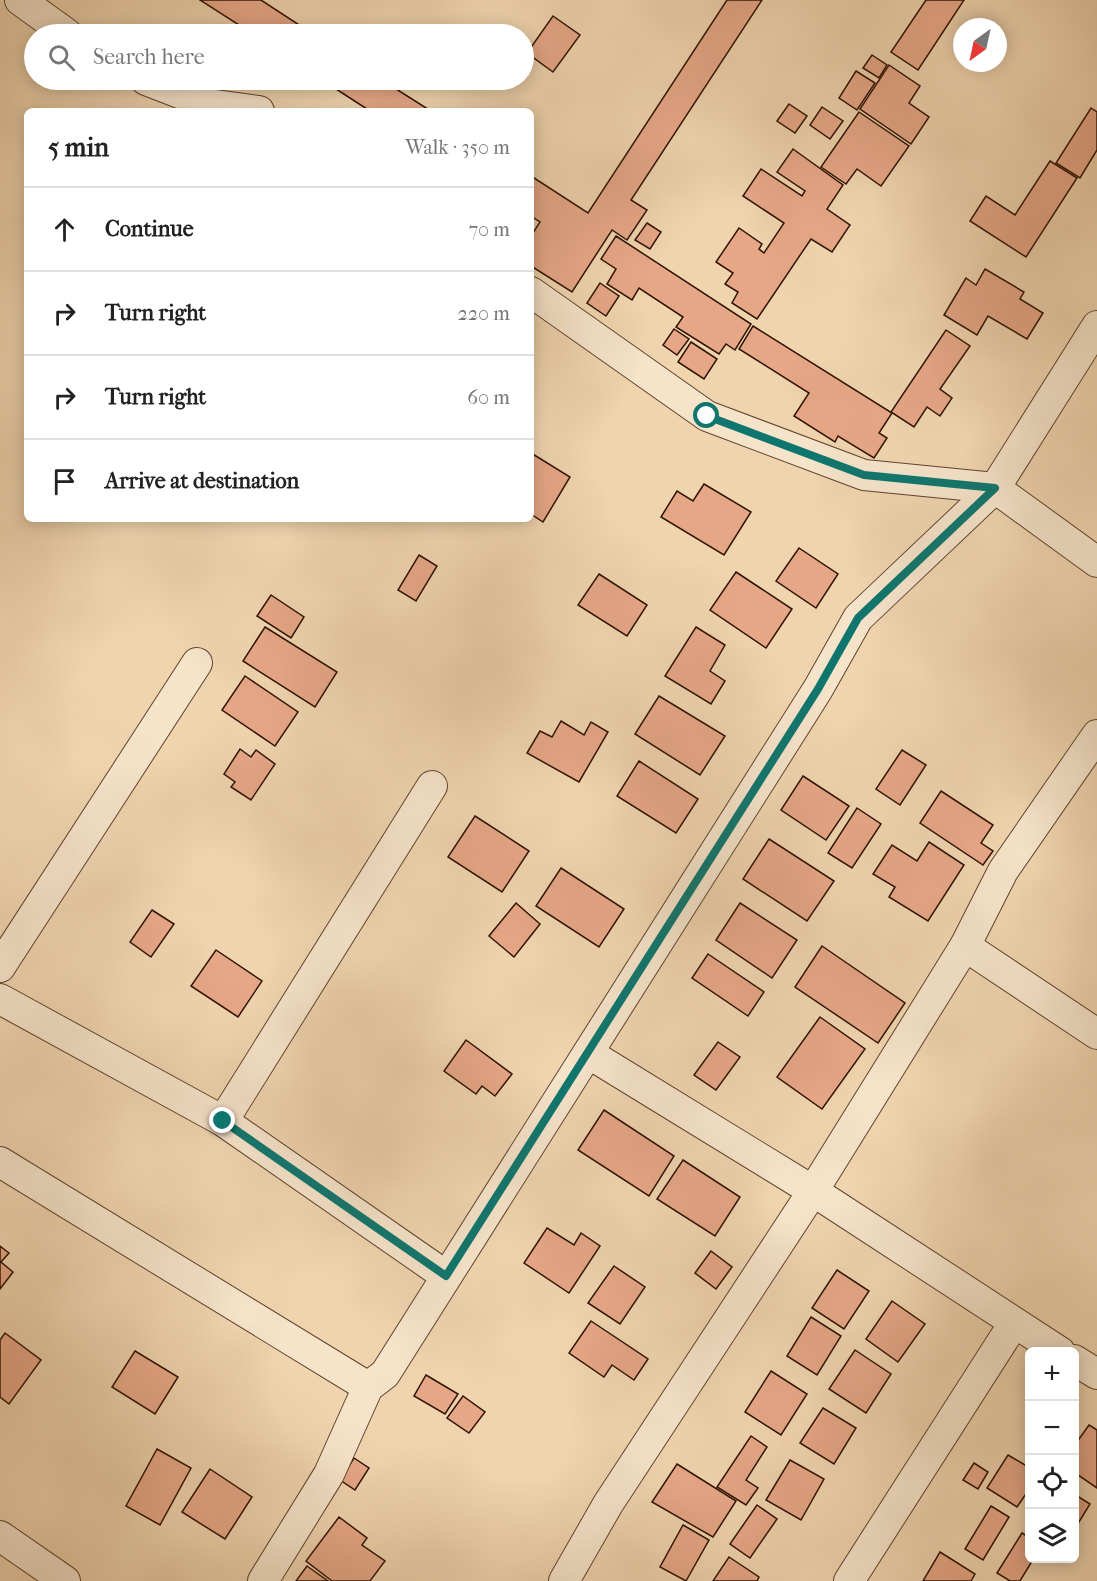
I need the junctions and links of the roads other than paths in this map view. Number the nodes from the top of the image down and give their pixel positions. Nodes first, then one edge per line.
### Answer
1 (20, 0) edge
2 (53, 24) edge
3 (172, 90) edge
4 (237, 108) edge
5 (534, 294) edge
6 (1097, 326) edge
7 (995, 488) junction
8 (1097, 562) edge
9 (197, 663) dead end
10 (1097, 735) edge
11 (432, 786) dead end
12 (965, 946) junction
13 (0, 967) edge
14 (0, 999) edge
15 (1097, 1034) edge
16 (588, 1053) junction
17 (223, 1121) junction
18 (0, 1162) edge
19 (813, 1191) junction
20 (446, 1276) junction
21 (1014, 1323) junction
22 (1052, 1347) edge
23 (1079, 1363) edge
24 (1097, 1374) edge
25 (368, 1387) junction
26 (0, 1536) edge
27 (65, 1581) edge
28 (263, 1581) edge
29 (564, 1581) edge
30 (849, 1581) edge

1 - 2 street
3 - 4 street
5 - 7 street
6 - 7 street
7 - 8 street
7 - 16 street
9 - 13 street
10 - 12 street
11 - 17 street
12 - 15 street
12 - 19 street
14 - 17 street
16 - 19 street
16 - 20 street
17 - 20 street
18 - 25 street
19 - 21 street
19 - 29 street
20 - 25 street
21 - 22 street
21 - 30 street
23 - 24 street
25 - 28 street
26 - 27 street

